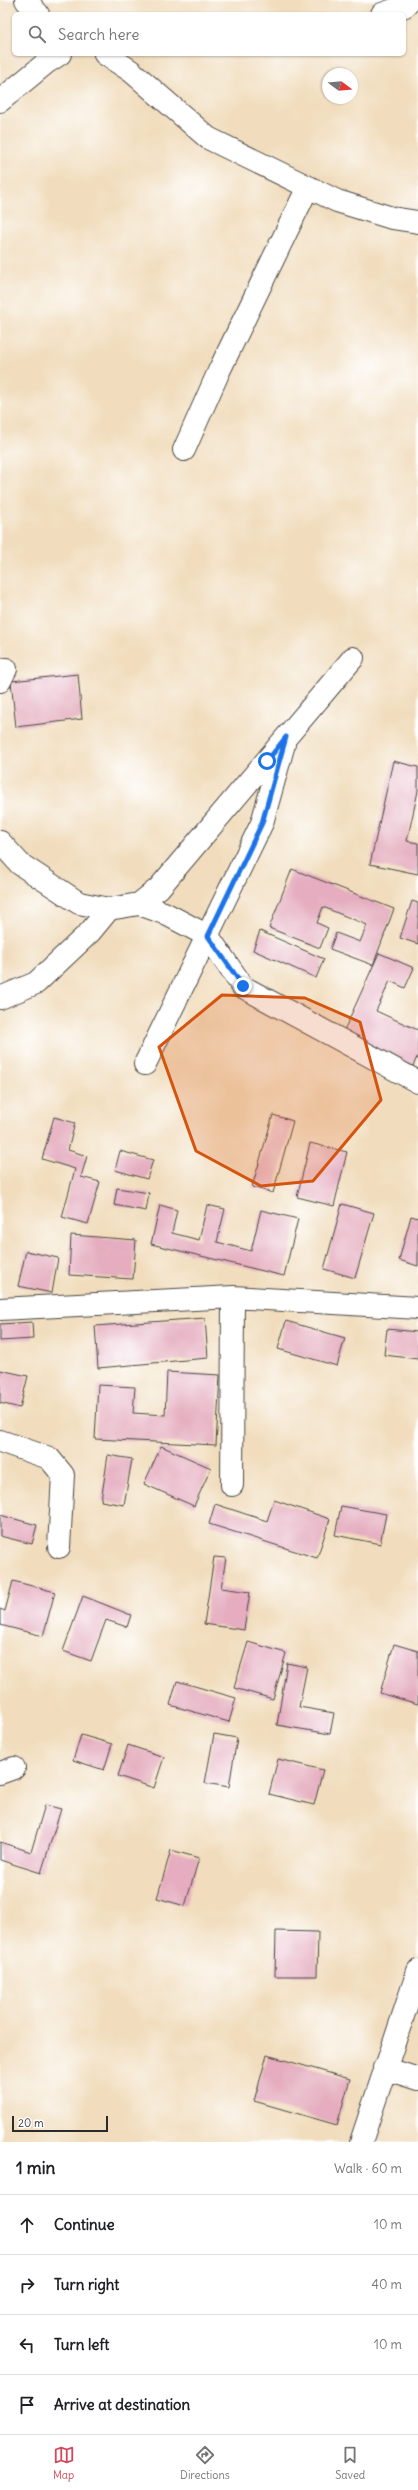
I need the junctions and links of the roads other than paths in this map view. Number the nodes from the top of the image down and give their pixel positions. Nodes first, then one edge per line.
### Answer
1 (26, 0) edge
2 (411, 0) edge
3 (36, 12) edge
4 (388, 12) edge
5 (57, 56) edge
6 (108, 56) edge
7 (0, 101) edge
8 (308, 187) junction
9 (418, 222) edge
10 (184, 450) dead end
11 (354, 658) dead end
12 (286, 737) junction
13 (0, 842) edge
14 (139, 904) junction
15 (109, 909) junction
16 (208, 936) junction
17 (0, 998) edge
18 (145, 1064) dead end
19 (418, 1082) edge
20 (233, 1297) junction
21 (418, 1308) edge
22 (0, 1309) edge
23 (0, 1441) edge
24 (232, 1485) dead end
25 (60, 1547) dead end
26 (418, 1971) edge
27 (384, 2068) junction
28 (418, 2080) edge
29 (361, 2142) edge

1 - 3 street
2 - 4 street
5 - 7 street
6 - 8 street
8 - 9 street
8 - 10 street
11 - 12 street
12 - 14 street
12 - 16 street
13 - 15 street
14 - 15 street
14 - 16 street
15 - 17 street
16 - 18 street
16 - 19 street
20 - 21 street
20 - 22 street
20 - 24 street
23 - 25 street
26 - 27 street
27 - 28 street
27 - 29 street

